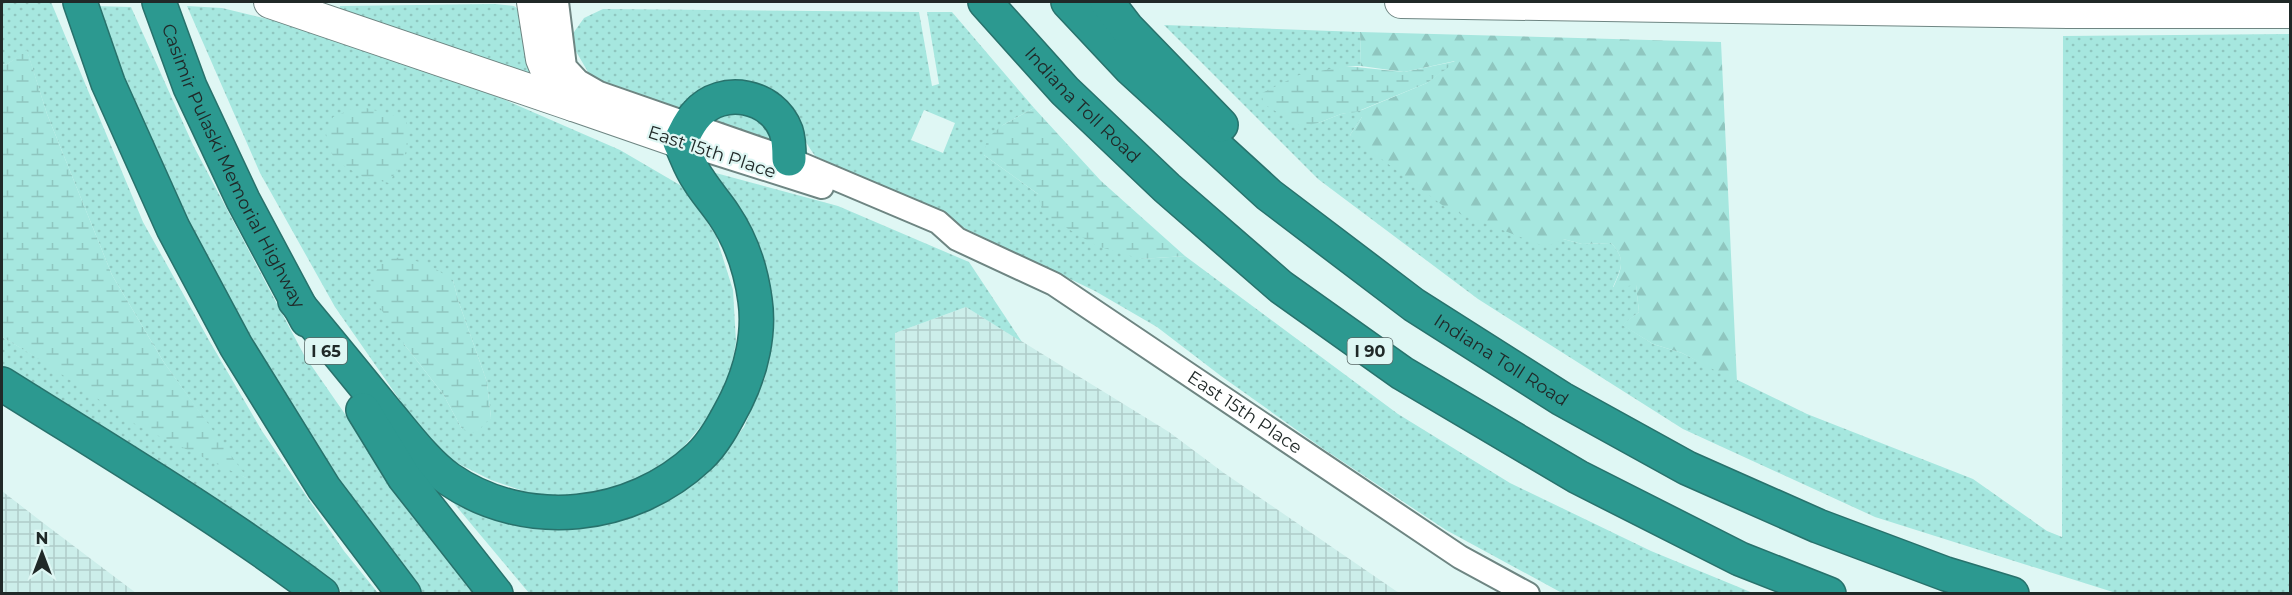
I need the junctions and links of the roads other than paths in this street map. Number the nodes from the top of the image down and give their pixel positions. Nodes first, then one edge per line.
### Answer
1 (80, 2) edge
2 (159, 2) edge
3 (270, 2) edge
4 (534, 2) edge
5 (556, 2) edge
6 (985, 2) edge
7 (1068, 2) edge
8 (1107, 2) edge
9 (1401, 2) edge
10 (1793, 5) edge
11 (2290, 12) edge
12 (573, 105) junction
13 (684, 134) junction
14 (789, 159) junction
15 (1269, 195) junction
16 (957, 238) junction
17 (295, 301) junction
18 (2, 384) edge
19 (322, 594) edge
20 (404, 594) edge
21 (496, 594) edge
22 (1528, 594) edge
23 (1829, 594) edge
24 (2012, 594) edge

1 - 20 highway
2 - 17 highway, Casimir Pulaski Memorial Highway / I 65
3 - 12 street
4 - 12 street, East 15th Place
5 - 13 street, East 15th Place
6 - 23 highway, Indiana Toll Road / I 90
7 - 15 highway, Indiana Toll Road
8 - 15 highway
9 - 10 street
10 - 11 street
12 - 13 street, East 15th Place
13 - 14 street, East 15th Place
13 - 14 highway
13 - 16 street, East 15th Place
13 - 17 highway
14 - 16 street, East 15th Place
15 - 24 highway, Indiana Toll Road
16 - 22 street, East 15th Place
17 - 21 highway, Casimir Pulaski Memorial Highway / I 65
18 - 19 highway

